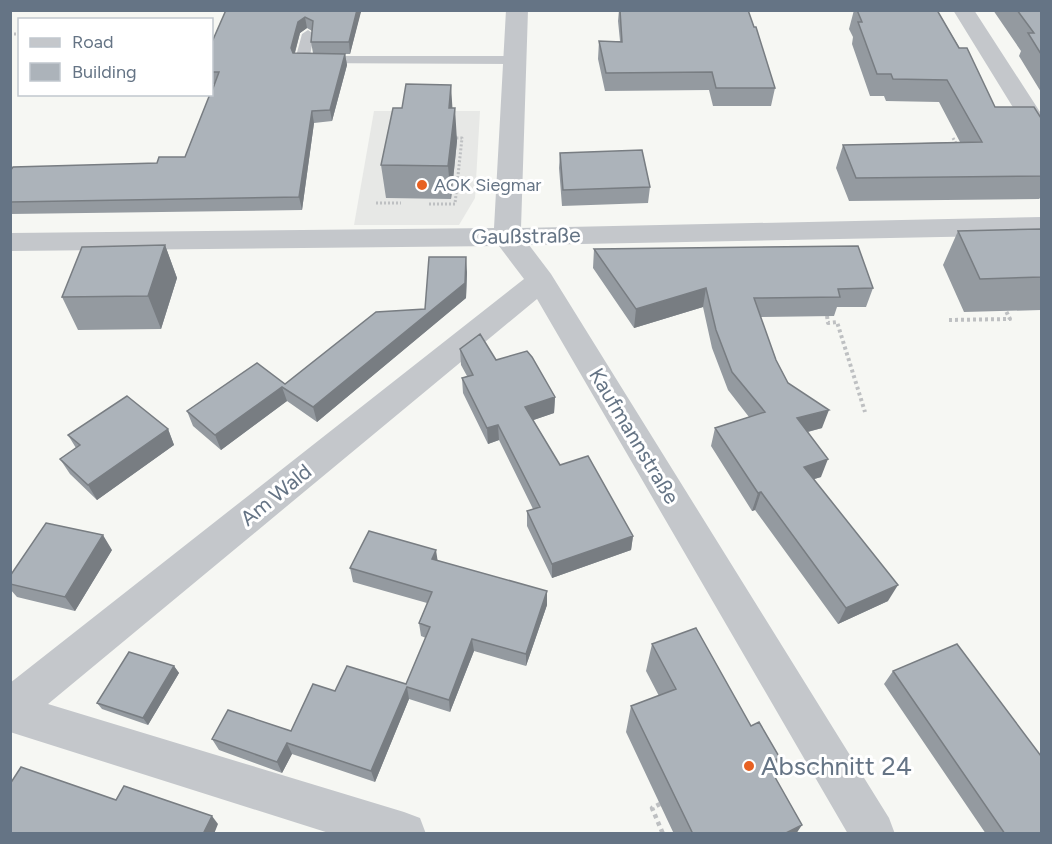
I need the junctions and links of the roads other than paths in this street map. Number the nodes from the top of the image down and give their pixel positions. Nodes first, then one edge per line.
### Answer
1 (517, 10) edge
2 (963, 10) edge
3 (308, 34) edge
4 (515, 60) junction
5 (1041, 135) edge
6 (1041, 226) edge
7 (507, 237) junction
8 (10, 242) edge
9 (541, 281) junction
10 (10, 710) edge
11 (404, 834) edge
12 (873, 834) edge

1 - 4 street
2 - 5 street
3 - 4 lane
4 - 7 street
6 - 7 street, Gaußstraße
7 - 8 street, Gaußstraße
7 - 9 street, Kaufmannstraße
9 - 10 street, Am Wald
9 - 12 street, Kaufmannstraße
10 - 11 street, Am Wald

